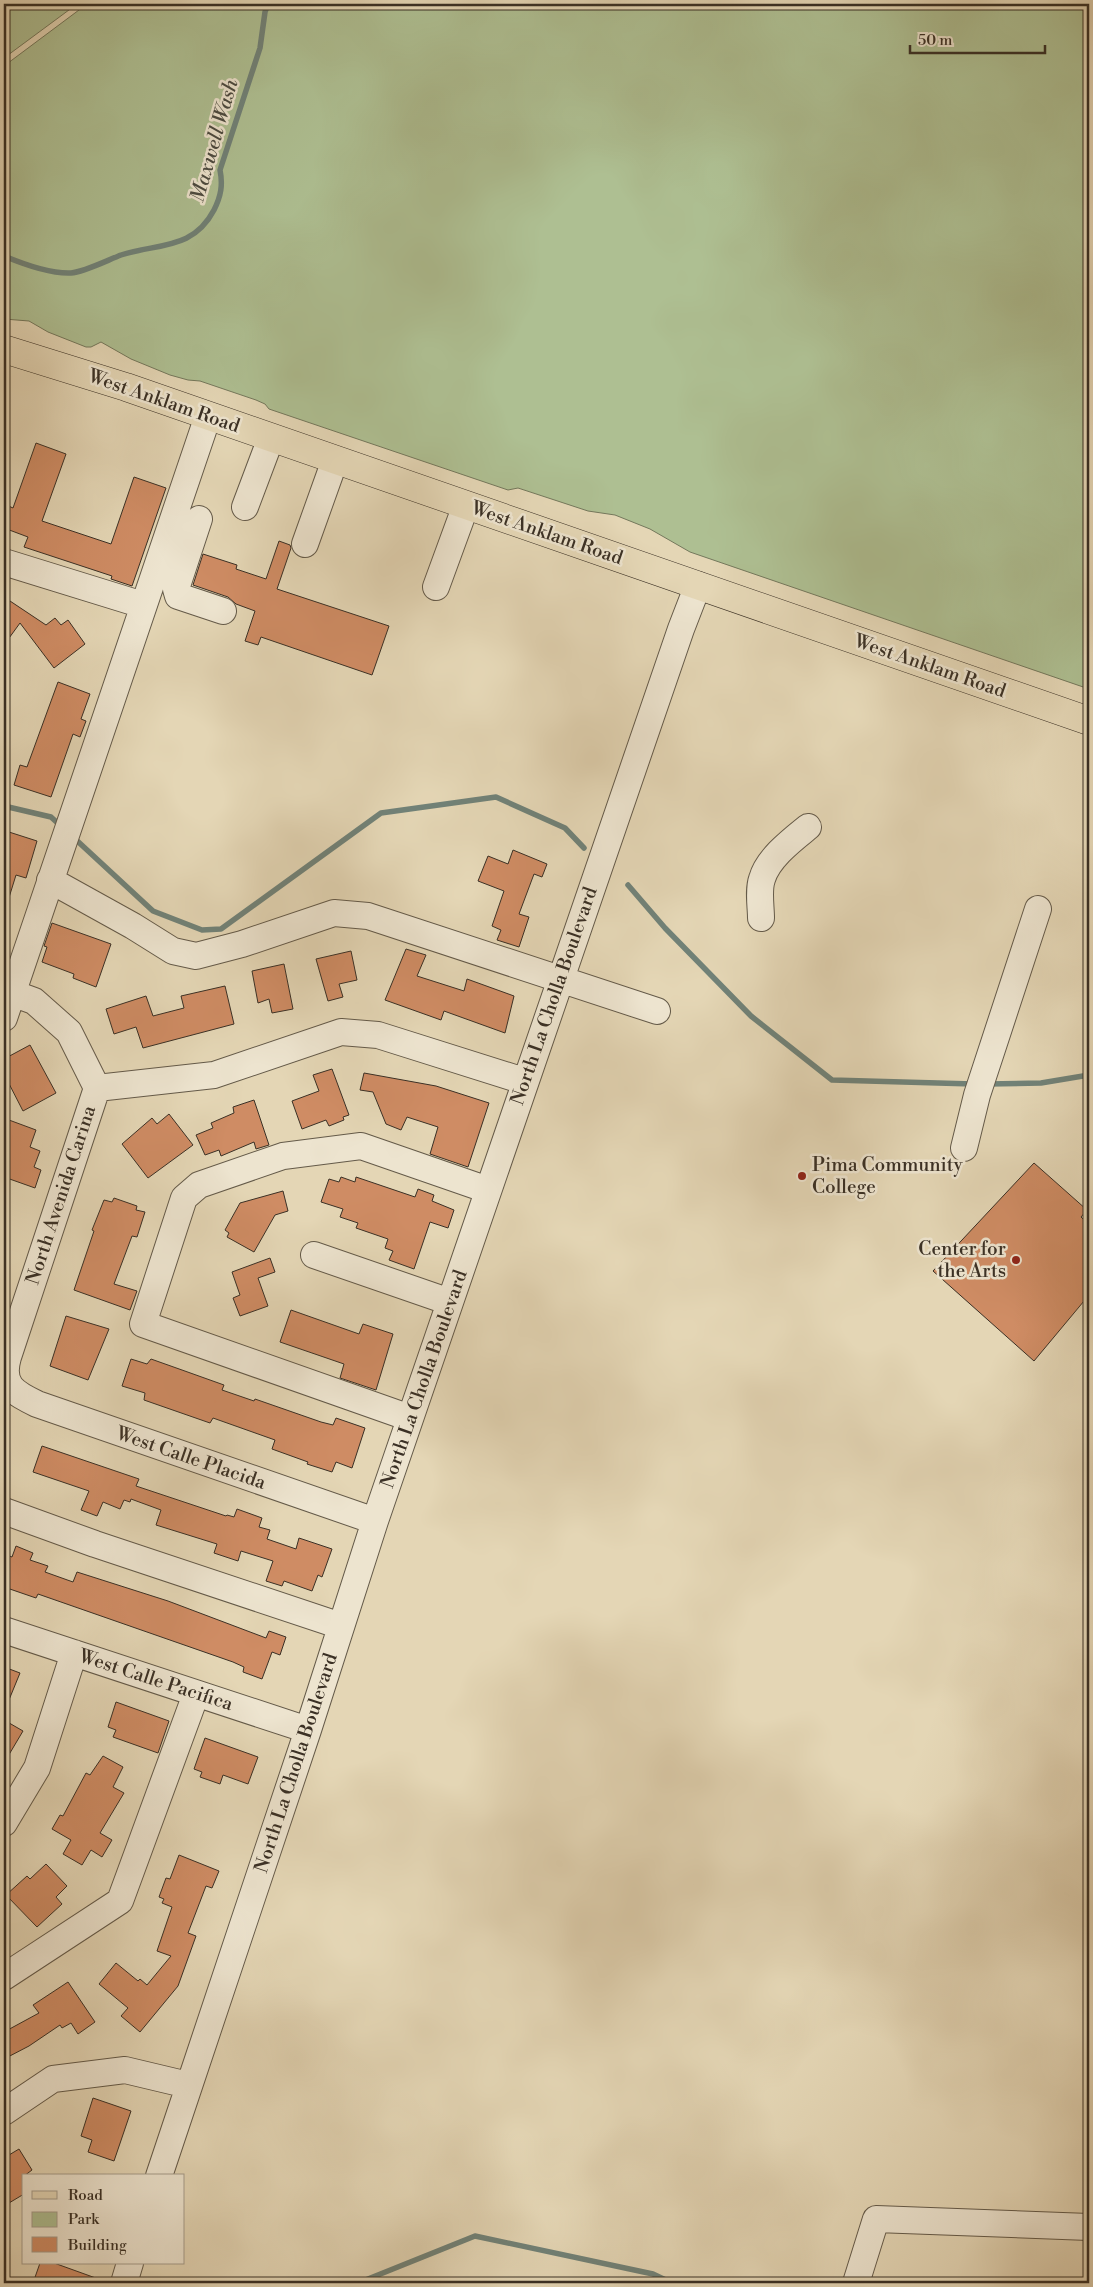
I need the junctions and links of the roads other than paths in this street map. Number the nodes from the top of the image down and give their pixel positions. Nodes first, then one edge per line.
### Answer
1 (4, 349) edge
2 (208, 416) junction
3 (271, 438) junction
4 (334, 460) junction
5 (466, 505) junction
6 (245, 507) dead end
7 (199, 519) dead end
8 (305, 544) dead end
9 (4, 562) edge
10 (698, 585) junction
11 (436, 587) dead end
12 (144, 605) junction
13 (223, 611) dead end
14 (1089, 721) edge
15 (808, 827) dead end
16 (50, 880) junction
17 (1038, 910) dead end
18 (761, 918) dead end
19 (560, 979) junction
20 (8, 991) edge
21 (657, 1011) dead end
22 (4, 1018) edge
23 (524, 1081) junction
24 (97, 1088) junction
25 (964, 1148) dead end
26 (488, 1190) junction
27 (314, 1255) dead end
28 (450, 1302) junction
29 (8, 1387) edge
30 (410, 1418) junction
31 (4, 1511) edge
32 (375, 1521) junction
33 (341, 1626) junction
34 (4, 1630) edge
35 (74, 1653) junction
36 (196, 1694) junction
37 (308, 1730) junction
38 (4, 1823) edge
39 (4, 1977) edge
40 (188, 2085) junction
41 (4, 2112) edge
42 (160, 2174) edge
43 (1089, 2227) edge
44 (130, 2264) edge
45 (124, 2283) edge
46 (856, 2283) edge

1 - 2 main road, West Anklam Road
2 - 3 main road, West Anklam Road
2 - 12 street
3 - 4 main road, West Anklam Road
3 - 6 street
4 - 5 main road, West Anklam Road
4 - 8 street
5 - 10 main road, West Anklam Road
5 - 11 street
7 - 13 street
9 - 12 street
10 - 14 main road, West Anklam Road
10 - 19 street, North La Cholla Boulevard
12 - 16 street
15 - 18 street
16 - 19 street
16 - 20 street
17 - 25 street
19 - 21 street
19 - 23 street, North La Cholla Boulevard
20 - 22 street
20 - 24 street
23 - 24 street
23 - 26 street, North La Cholla Boulevard
24 - 29 street, North Avenida Carina
26 - 28 street, North La Cholla Boulevard
26 - 30 street
27 - 28 street
28 - 30 street, North La Cholla Boulevard
29 - 32 street, West Calle Placida
30 - 32 street, North La Cholla Boulevard
31 - 33 street
32 - 33 street, North La Cholla Boulevard
33 - 37 street, North La Cholla Boulevard
34 - 35 street, West Calle Pacifica
35 - 36 street, West Calle Pacifica
35 - 38 street
36 - 37 street, West Calle Pacifica
36 - 39 street
37 - 40 street, North La Cholla Boulevard
40 - 41 street
40 - 42 street, North La Cholla Boulevard
43 - 46 street
44 - 45 street

